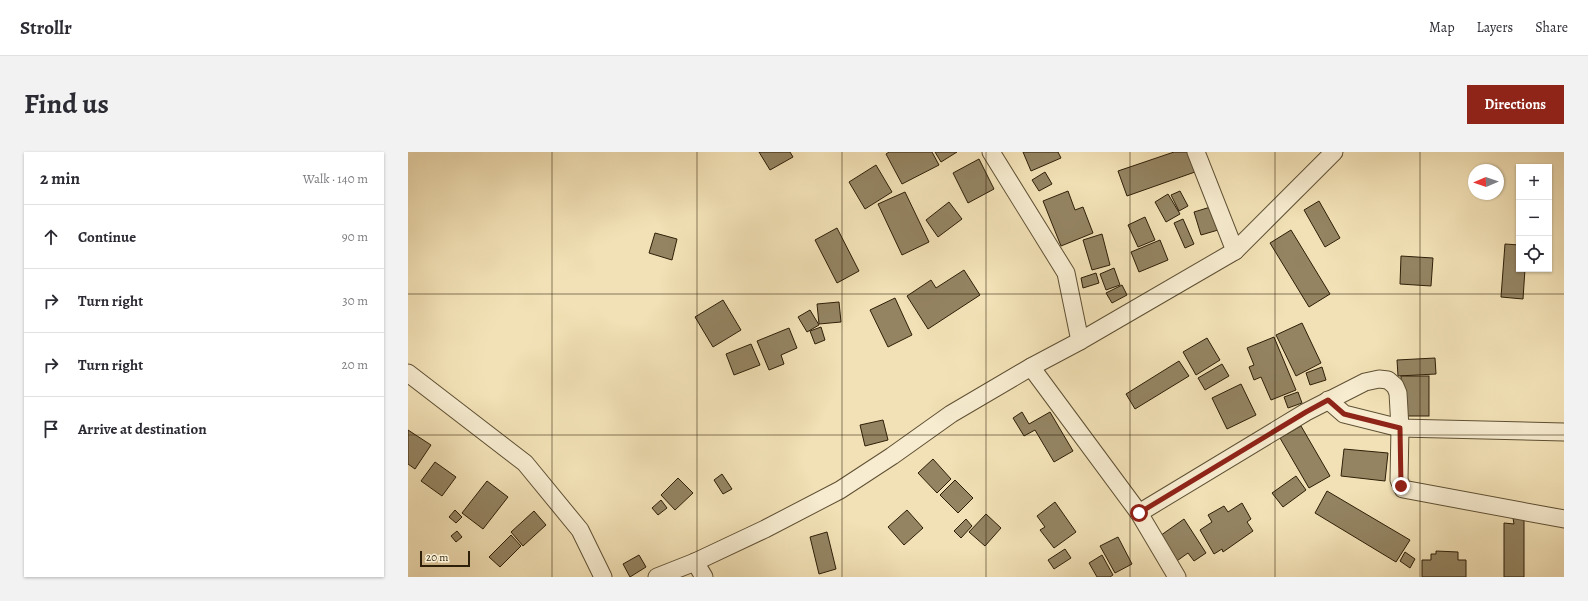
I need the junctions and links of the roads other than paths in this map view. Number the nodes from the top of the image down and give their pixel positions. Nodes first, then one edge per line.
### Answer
1 (991, 152) edge
2 (1196, 152) edge
3 (1334, 152) edge
4 (1235, 251) junction
5 (1080, 341) junction
6 (1031, 367) junction
7 (408, 373) edge
8 (1328, 400) junction
9 (1400, 428) junction
10 (1564, 432) edge
11 (1139, 513) junction
12 (1564, 519) edge
13 (695, 562) junction
14 (603, 577) edge
15 (657, 577) edge
16 (704, 577) edge
17 (1177, 577) edge

1 - 5 street
2 - 4 street
3 - 4 street
4 - 5 street
5 - 6 street
6 - 11 street
6 - 13 street
7 - 14 street
8 - 9 street
8 - 9 street
8 - 11 street
9 - 10 street
9 - 12 street
11 - 17 street
13 - 15 street
13 - 16 street

